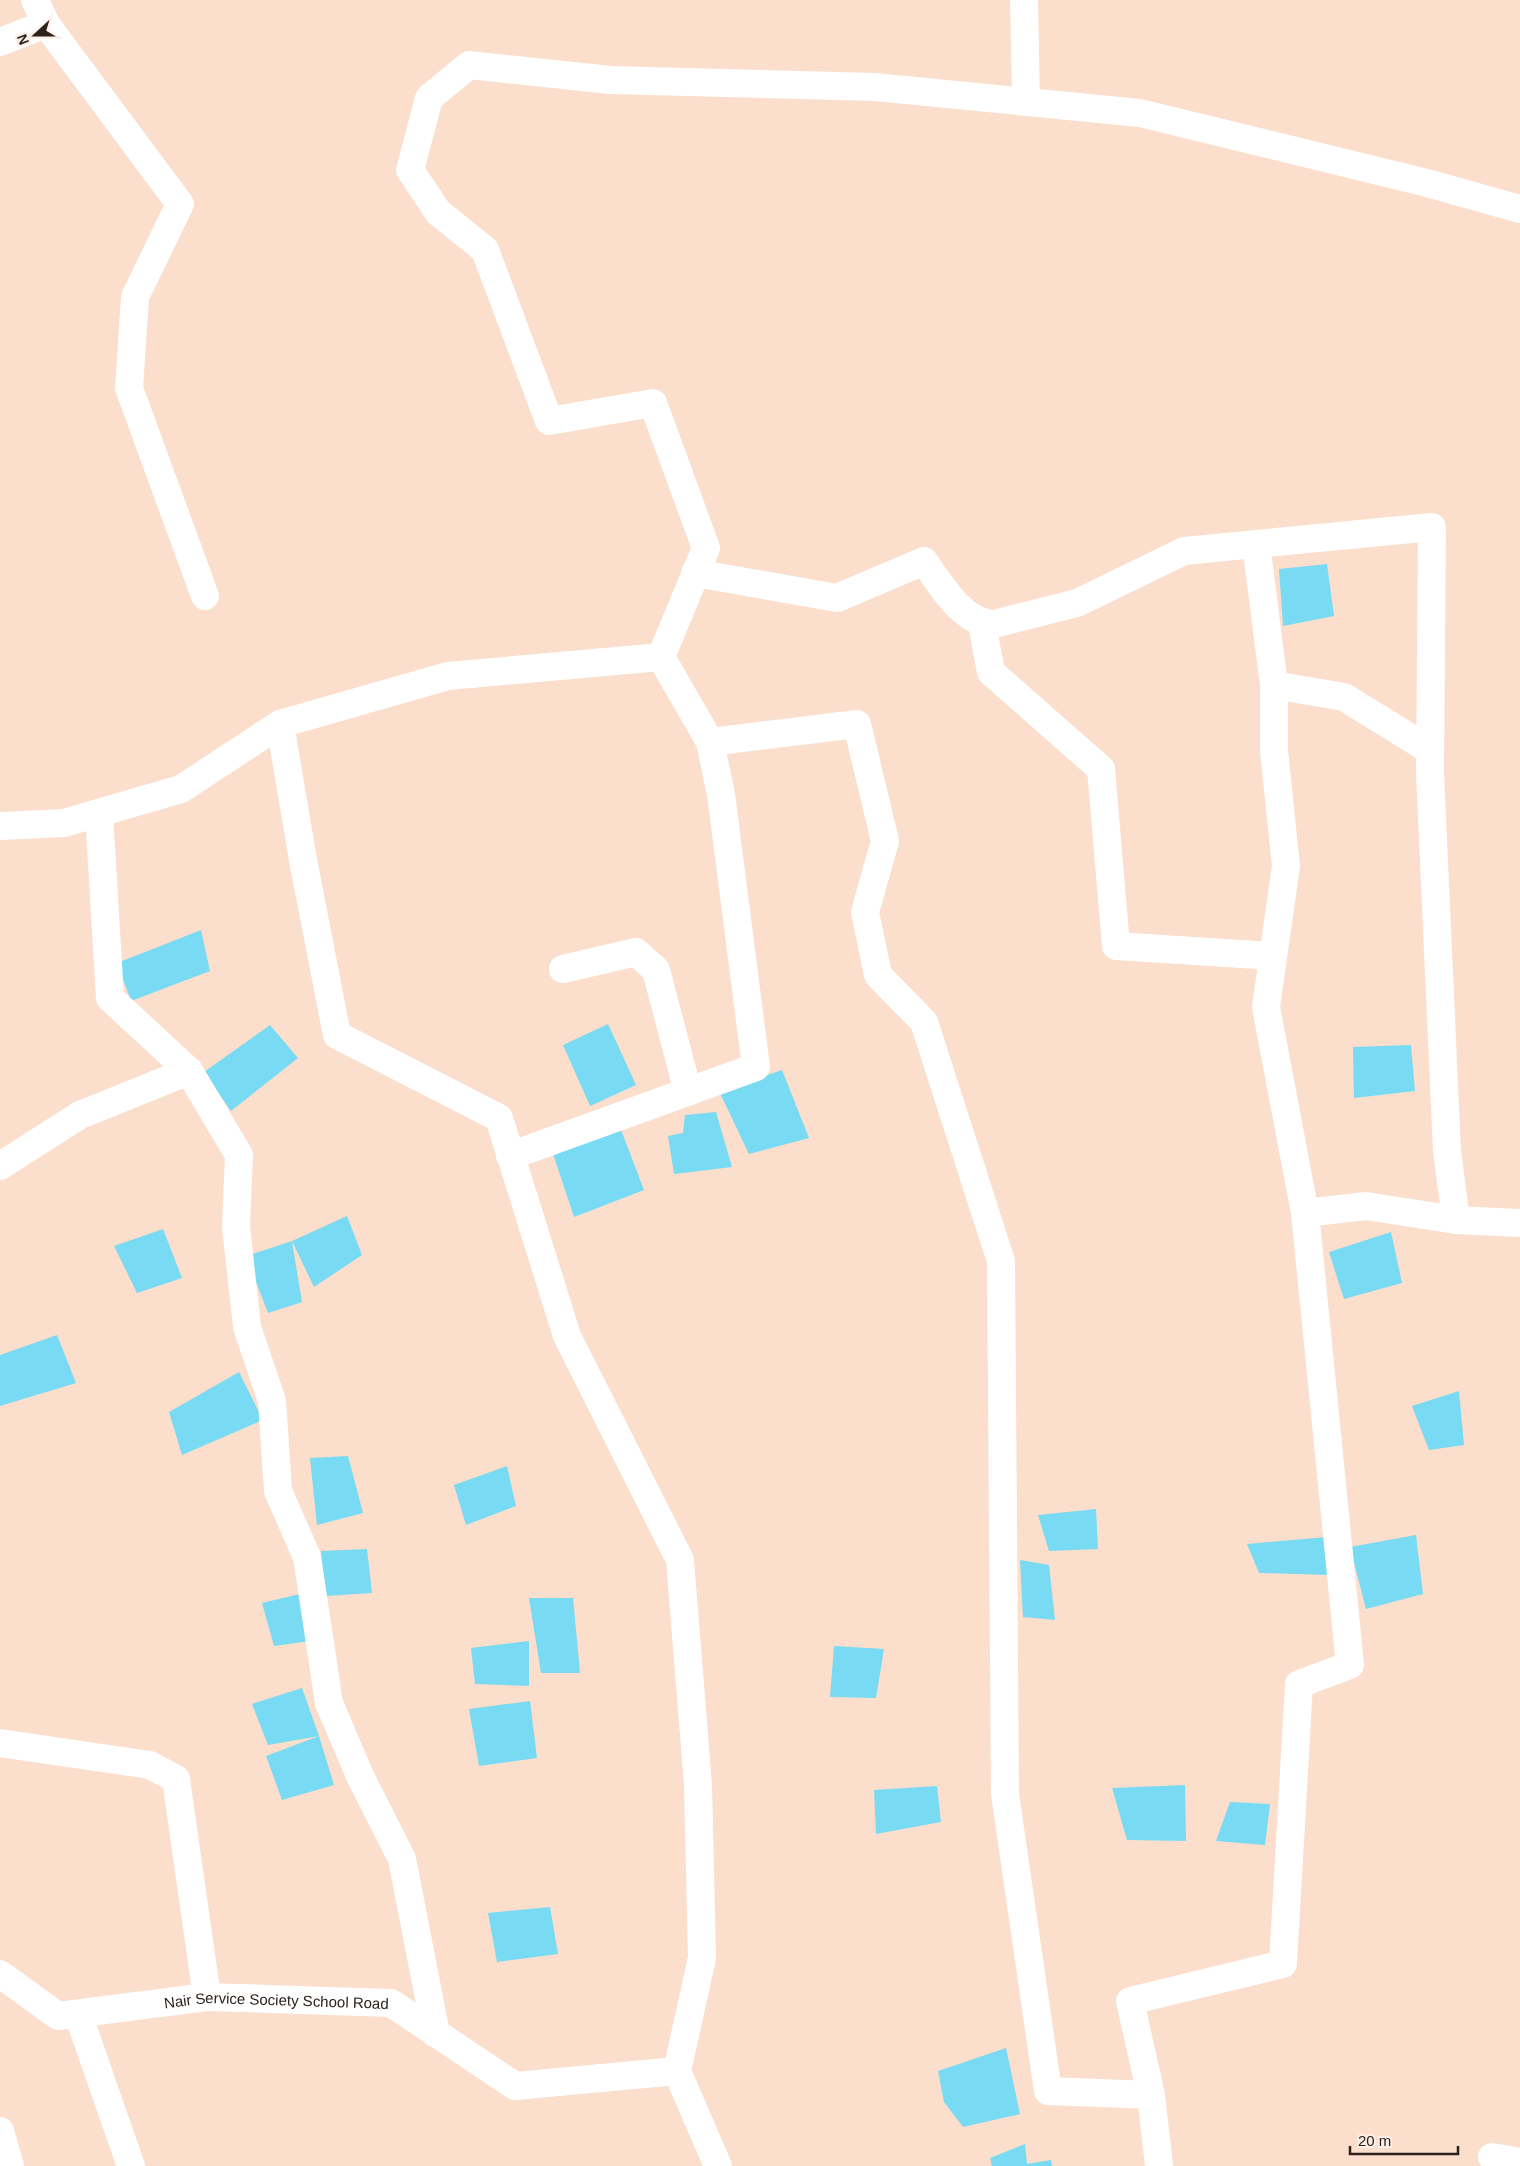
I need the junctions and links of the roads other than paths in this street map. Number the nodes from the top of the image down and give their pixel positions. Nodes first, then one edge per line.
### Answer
1 (1024, 0) edge
2 (41, 12) edge
3 (0, 42) edge
4 (1026, 102) junction
5 (1520, 209) edge
6 (1256, 544) junction
7 (695, 573) junction
8 (205, 596) dead end
9 (982, 624) junction
10 (661, 657) junction
11 (1274, 685) junction
12 (280, 724) junction
13 (710, 742) junction
14 (1430, 750) junction
15 (99, 813) junction
16 (0, 826) edge
17 (1273, 956) junction
18 (563, 969) dead end
19 (189, 1071) junction
20 (688, 1092) junction
21 (510, 1156) junction
22 (0, 1166) edge
23 (1304, 1213) junction
24 (1456, 1220) junction
25 (1520, 1223) edge
26 (0, 1743) edge
27 (0, 1974) edge
28 (207, 1997) junction
29 (78, 2014) junction
30 (436, 2034) junction
31 (677, 2071) junction
32 (1151, 2095) junction
33 (0, 2131) edge
34 (1492, 2157) dead end
35 (1520, 2162) edge
36 (10, 2166) edge
37 (131, 2166) edge
38 (718, 2166) edge
39 (1159, 2166) edge

1 - 4 street
2 - 3 street
2 - 8 street
4 - 5 street
4 - 7 street
6 - 9 street
6 - 11 street
6 - 14 street
7 - 9 street
7 - 10 street
9 - 17 street
10 - 12 street
10 - 13 street
11 - 14 street
11 - 17 street
12 - 15 street
12 - 21 street
13 - 20 street
13 - 32 street
14 - 24 street
15 - 16 street
15 - 19 street
17 - 23 street
18 - 20 street
19 - 22 street
19 - 30 street
20 - 21 street
21 - 31 street
23 - 24 street
23 - 32 street
24 - 25 street
26 - 28 street
27 - 29 street, Nair Service Society School Road
28 - 29 street, Nair Service Society School Road
28 - 30 street, Nair Service Society School Road
29 - 37 street
30 - 31 street, Nair Service Society School Road
31 - 38 street
32 - 39 street
33 - 36 street
34 - 35 street

